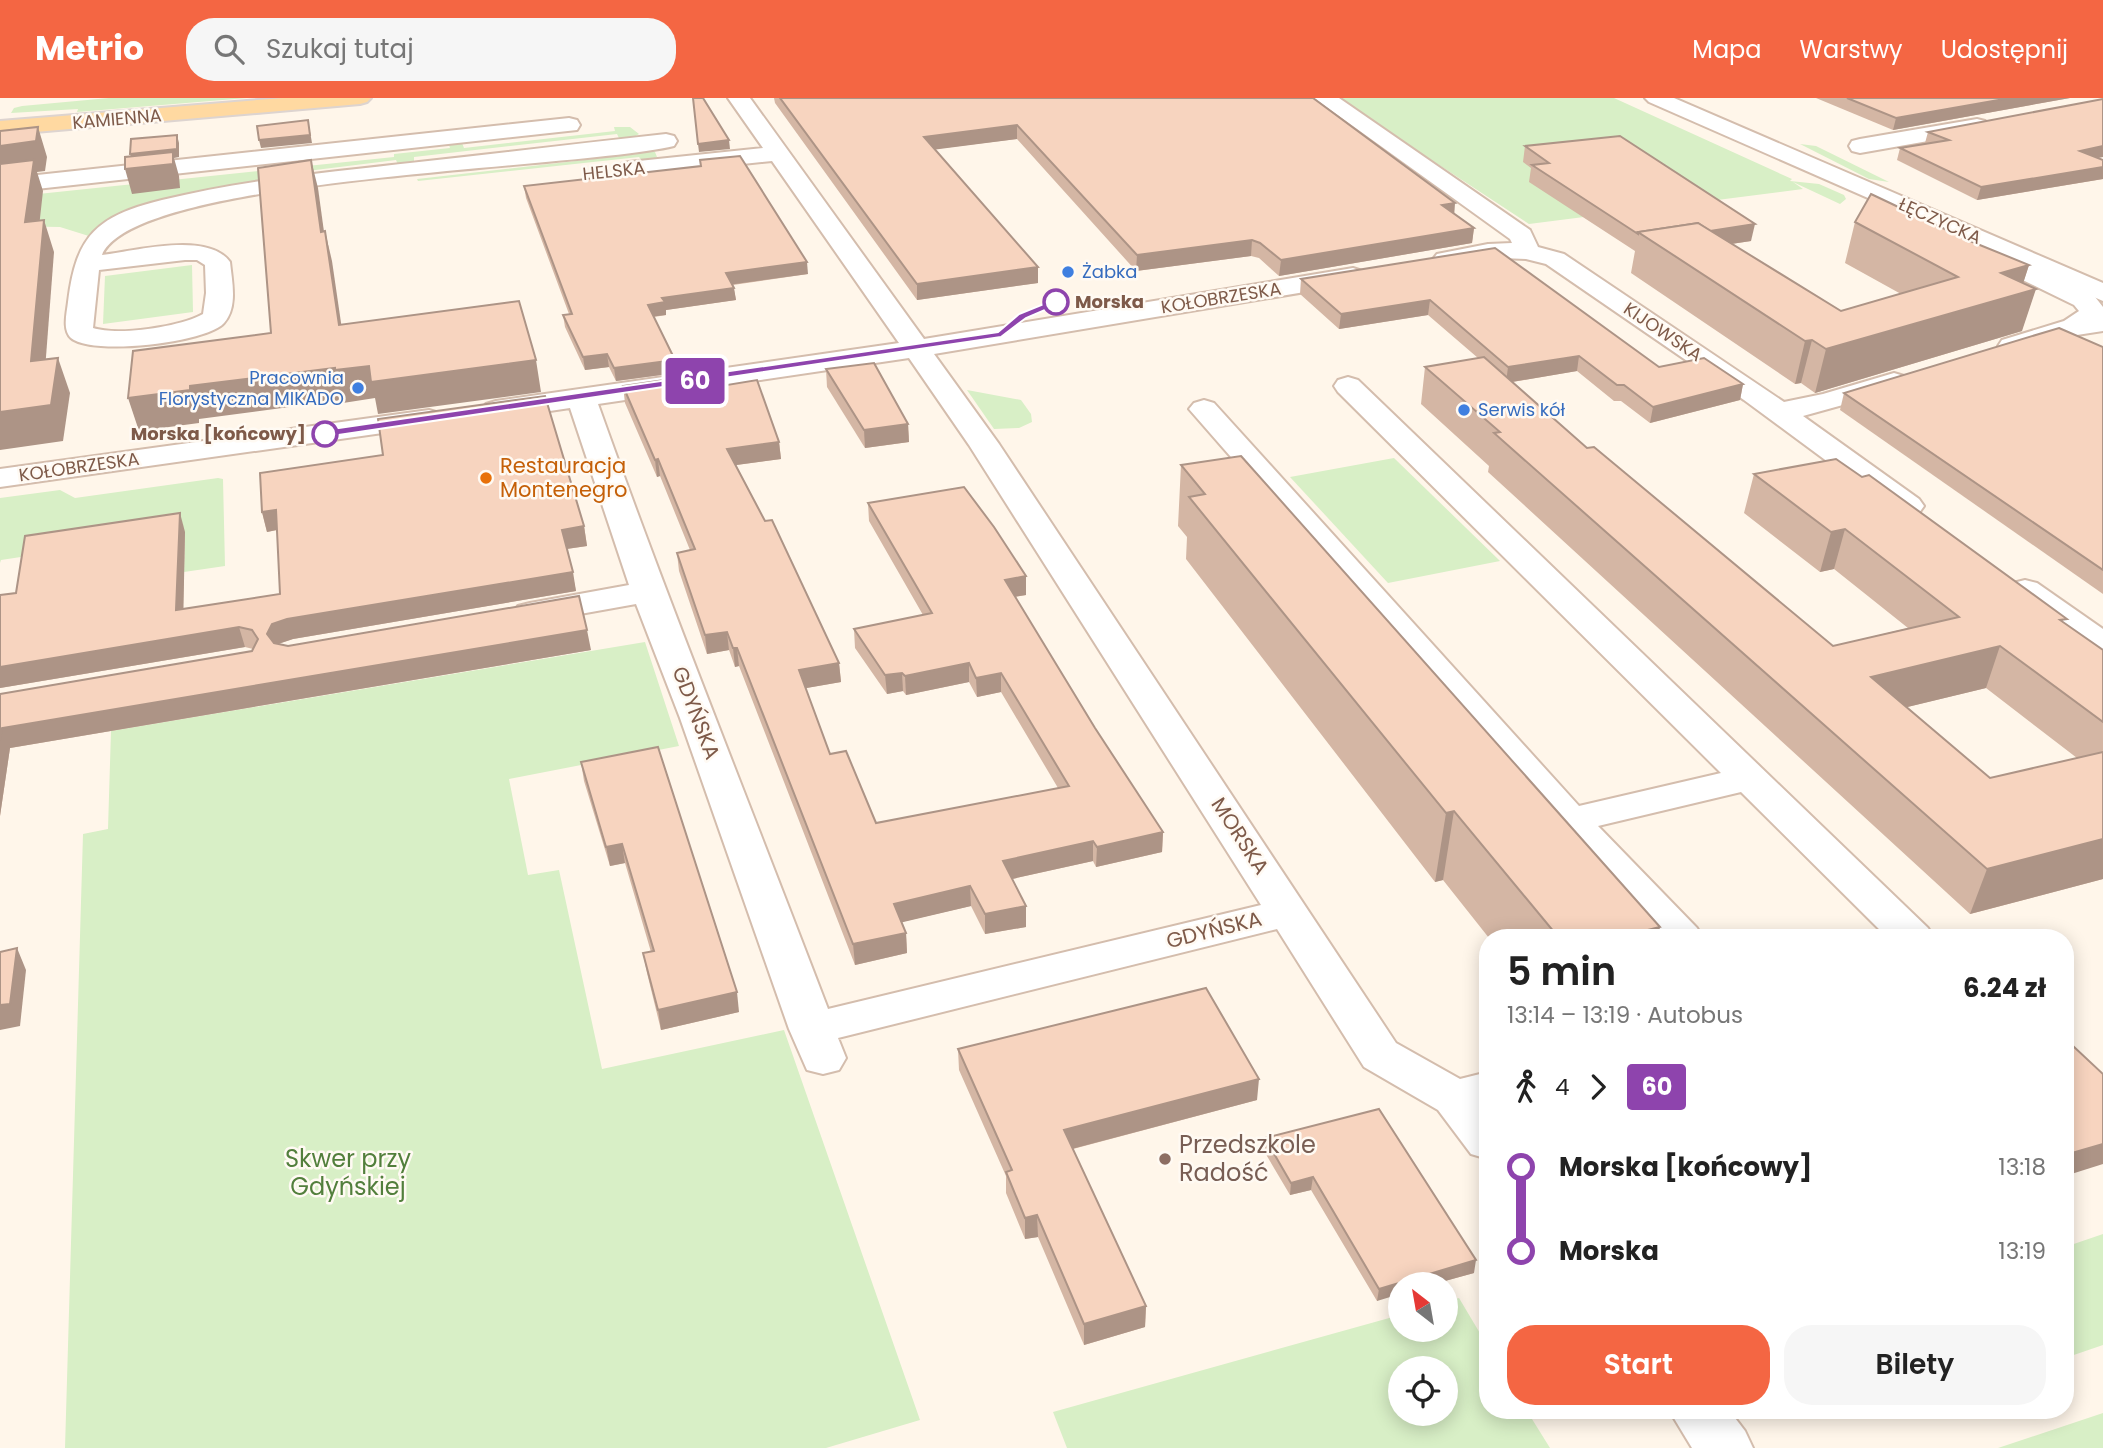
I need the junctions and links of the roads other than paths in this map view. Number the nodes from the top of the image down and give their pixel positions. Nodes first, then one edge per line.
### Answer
1 (360, 98) edge
2 (738, 98) edge
3 (1325, 98) edge
4 (1656, 98) edge
5 (1677, 98) edge
6 (654, 116) dead end
7 (2003, 121) edge
8 (585, 123) dead end
9 (0, 128) edge
10 (666, 141) junction
11 (1860, 146) dead end
12 (1777, 149) junction
13 (780, 153) junction
14 (677, 164) junction
15 (610, 172) dead end
16 (0, 186) edge
17 (1876, 193) junction
18 (1527, 249) junction
19 (88, 264) junction
20 (1418, 264) edge
21 (1378, 272) edge
22 (2103, 293) edge
23 (2103, 323) edge
24 (2074, 327) junction
25 (915, 349) junction
26 (1985, 354) edge
27 (1922, 373) edge
28 (1348, 386) dead end
29 (581, 398) junction
30 (1204, 409) dead end
31 (1778, 412) junction
32 (0, 478) edge
33 (1935, 525) edge
34 (2002, 574) edge
35 (649, 592) junction
36 (498, 618) edge
37 (2103, 645) edge
38 (1750, 778) junction
39 (1570, 820) junction
40 (1290, 912) junction
41 (1673, 929) edge
42 (1904, 929) edge
43 (1471, 1094) edge
44 (1479, 1116) edge
45 (1703, 1419) edge
46 (1725, 1448) edge

1 - 9 main road, KAMIENNA
2 - 13 street, MORSKA
3 - 18 street, KIJOWSKA
4 - 12 street, ŁĘCZYCKA
5 - 12 street, ŁĘCZYCKA
6 - 10 street
7 - 11 street
8 - 16 street
10 - 14 street
10 - 19 street
12 - 17 street, ŁĘCZYCKA
13 - 14 street, HELSKA
13 - 25 street, MORSKA
14 - 15 street, HELSKA
17 - 22 street, ŁĘCZYCKA
17 - 24 street
18 - 20 street
18 - 31 street, KIJOWSKA
19 - 19 street
21 - 25 street, KOŁOBRZESKA
23 - 24 street
24 - 26 street
25 - 29 street, KOŁOBRZESKA
25 - 40 street, MORSKA
27 - 31 street
28 - 38 street
29 - 32 street, KOŁOBRZESKA
29 - 35 street, GDYŃSKA
30 - 39 street
31 - 33 street, KIJOWSKA
34 - 37 street
35 - 36 street
35 - 40 street, GDYŃSKA
38 - 39 street
38 - 42 street
39 - 41 street
40 - 43 street, MORSKA
43 - 44 street, MORSKA
45 - 46 street

